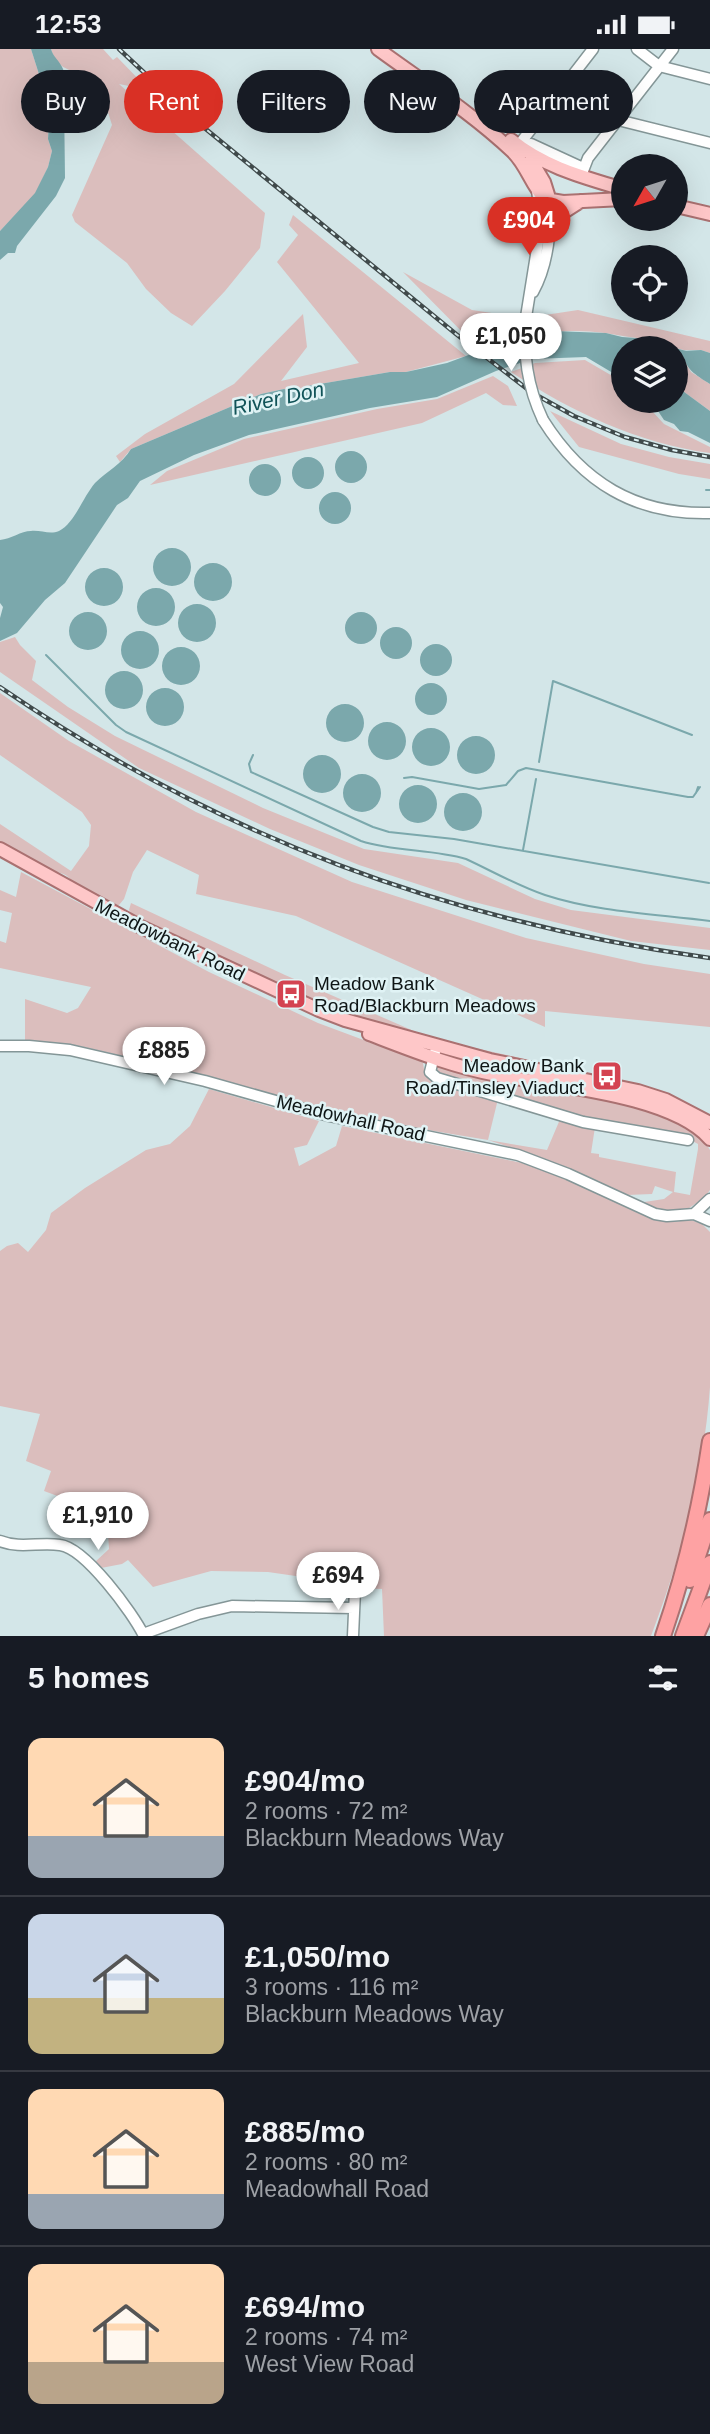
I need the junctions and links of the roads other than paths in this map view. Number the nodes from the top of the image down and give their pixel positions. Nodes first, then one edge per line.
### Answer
1 (379, 49) edge
2 (593, 49) edge
3 (637, 49) edge
4 (673, 49) edge
5 (659, 66) junction
6 (710, 79) edge
7 (633, 100) edge
8 (633, 124) edge
9 (608, 133) edge
10 (710, 143) edge
11 (524, 151) junction
12 (582, 172) junction
13 (611, 184) edge
14 (537, 189) junction
15 (611, 200) edge
16 (582, 201) junction
17 (550, 202) junction
18 (688, 209) edge
19 (710, 214) edge
20 (551, 223) junction
21 (529, 299) junction
22 (710, 513) edge
23 (0, 849) edge
24 (0, 1046) edge
25 (435, 1051) junction
26 (568, 1081) junction
27 (710, 1123) edge
28 (710, 1139) edge
29 (688, 1140) dead end
30 (710, 1199) edge
31 (694, 1214) junction
32 (710, 1221) edge
33 (710, 1441) edge
34 (710, 1520) edge
35 (0, 1541) edge
36 (710, 1563) edge
37 (355, 1590) dead end
38 (710, 1605) edge
39 (354, 1608) junction
40 (143, 1635) edge
41 (353, 1636) edge
42 (665, 1636) edge
43 (683, 1636) edge
44 (696, 1636) edge

1 - 11 main road
2 - 11 street
3 - 5 street
4 - 5 street
5 - 6 street
5 - 7 street
8 - 10 street
9 - 12 street
11 - 12 main road
11 - 14 main road
11 - 17 main road
12 - 13 main road
12 - 16 main road
14 - 17 main road
14 - 21 street
15 - 16 main road
16 - 17 main road
16 - 20 main road
17 - 20 street
18 - 19 main road
20 - 21 street
21 - 22 street, bridge
23 - 25 main road, Meadowbank Road
24 - 31 street, Meadowhall Road
25 - 26 main road, Meadowbank Road
25 - 29 street
26 - 27 main road
26 - 28 main road
30 - 31 street
31 - 32 street, Meadowhall Road
33 - 42 highway
34 - 42 highway
35 - 40 street
36 - 43 highway
37 - 39 street
38 - 44 highway
39 - 40 street
39 - 41 street

